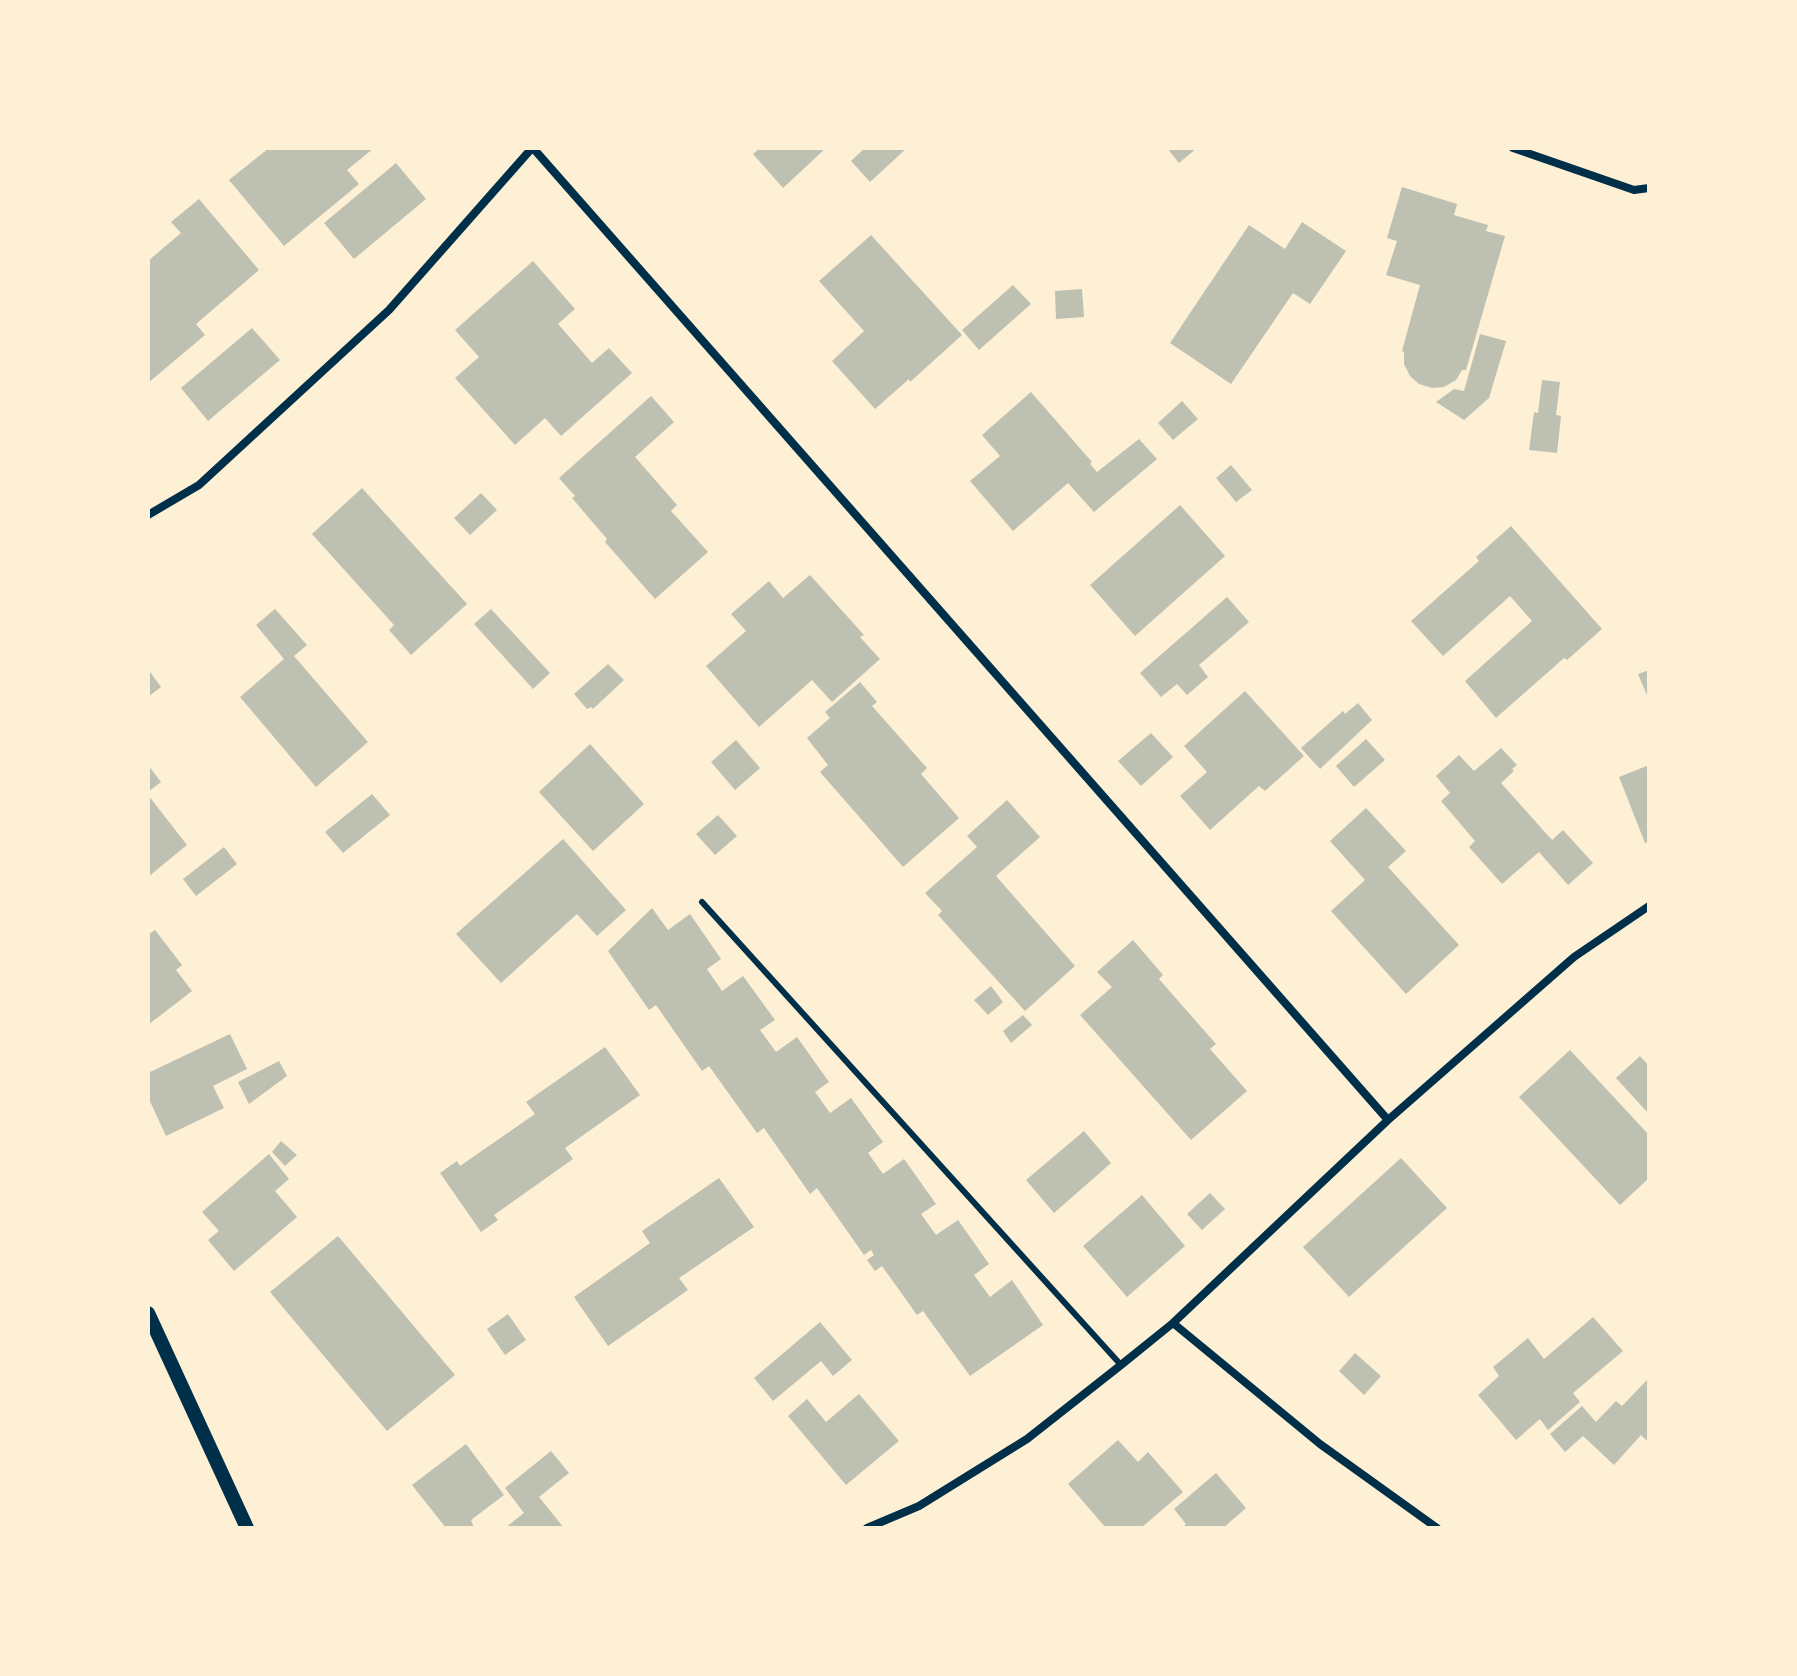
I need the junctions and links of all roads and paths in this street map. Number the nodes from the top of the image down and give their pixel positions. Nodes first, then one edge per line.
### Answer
1 (533, 148) edge
2 (1513, 148) edge
3 (1649, 188) edge
4 (148, 515) edge
5 (702, 902) dead end
6 (1649, 906) edge
7 (1388, 1120) junction
8 (148, 1313) edge
9 (1173, 1323) junction
10 (1121, 1365) junction
11 (247, 1528) edge
12 (867, 1528) edge
13 (1437, 1528) edge

1 - 4 street
1 - 7 street
2 - 3 street
5 - 10 lane
6 - 7 street
7 - 9 street
8 - 11 street
9 - 10 street
9 - 13 street
10 - 12 street

